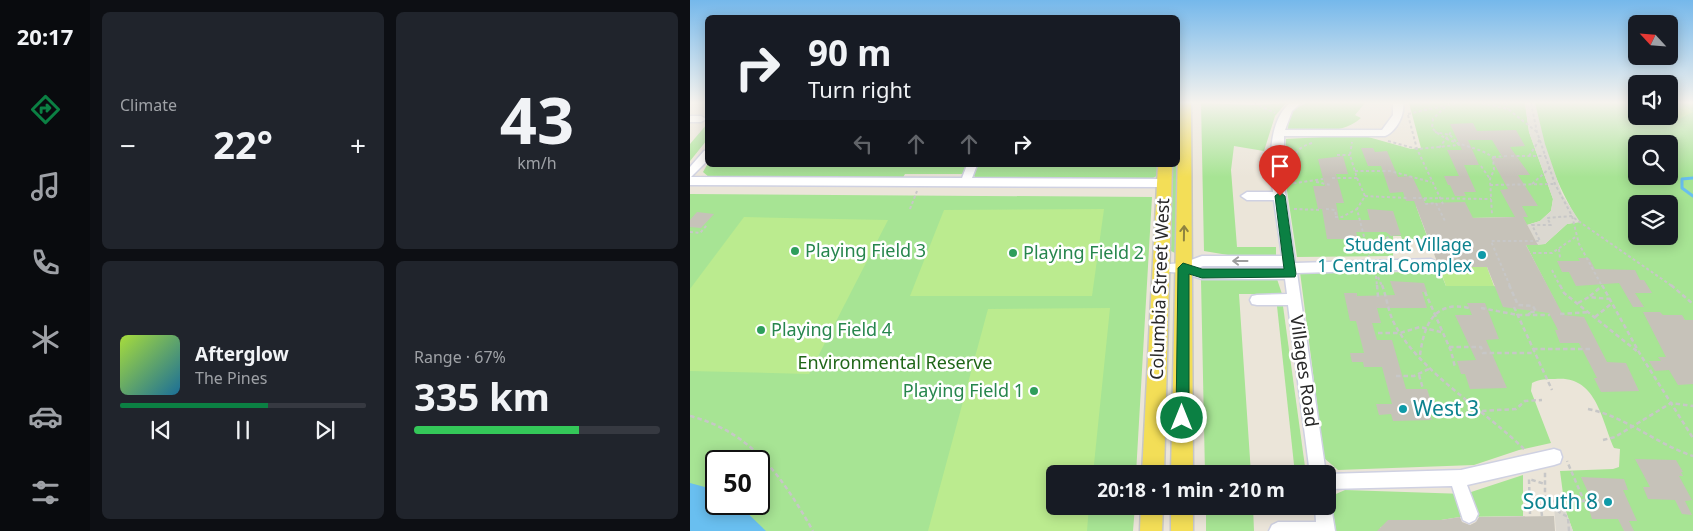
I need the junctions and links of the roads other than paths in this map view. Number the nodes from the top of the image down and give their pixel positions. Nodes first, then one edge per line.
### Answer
1 (1185, 128) edge
2 (1281, 128) edge
3 (1389, 128) edge
4 (1280, 134) junction
5 (705, 156) edge
6 (971, 167) edge
7 (1165, 167) edge
8 (690, 174) edge
9 (690, 181) edge
10 (966, 182) junction
11 (1164, 183) junction
12 (1282, 193) junction
13 (1247, 196) dead end
14 (1431, 264) dead end
15 (1161, 268) junction
16 (1183, 268) junction
17 (1290, 268) junction
18 (1294, 299) junction
19 (1257, 300) dead end
20 (1550, 458) road end
21 (1153, 465) edge
22 (1182, 465) edge
23 (1317, 465) edge
24 (1456, 478) junction
25 (1336, 481) edge
26 (1469, 514) dead end
27 (1152, 515) edge
28 (1182, 515) edge
29 (1324, 515) edge
30 (1151, 531) edge
31 (1182, 531) edge
32 (1278, 531) edge
33 (1326, 531) edge

16 -> 1 main road, Columbia Street West
2 - 4 street, Villages Road
3 - 4 street
4 - 12 street, Villages Road
5 - 8 street
6 - 10 street
7 - 11 main road, Columbia Street West
9 - 10 street
10 - 11 street
11 - 15 main road, Columbia Street West
12 - 13 street
12 - 17 street, Villages Road
14 - 17 street
15 - 16 street
15 - 21 main road, Columbia Street West
16 - 17 street
16 - 22 main road, Columbia Street West
17 - 18 street, Villages Road
18 - 19 street
18 - 23 street, Villages Road
20 - 24 street
24 - 25 street
24 - 26 street
27 - 30 main road
28 - 31 main road
29 - 33 street
32 - 33 street

